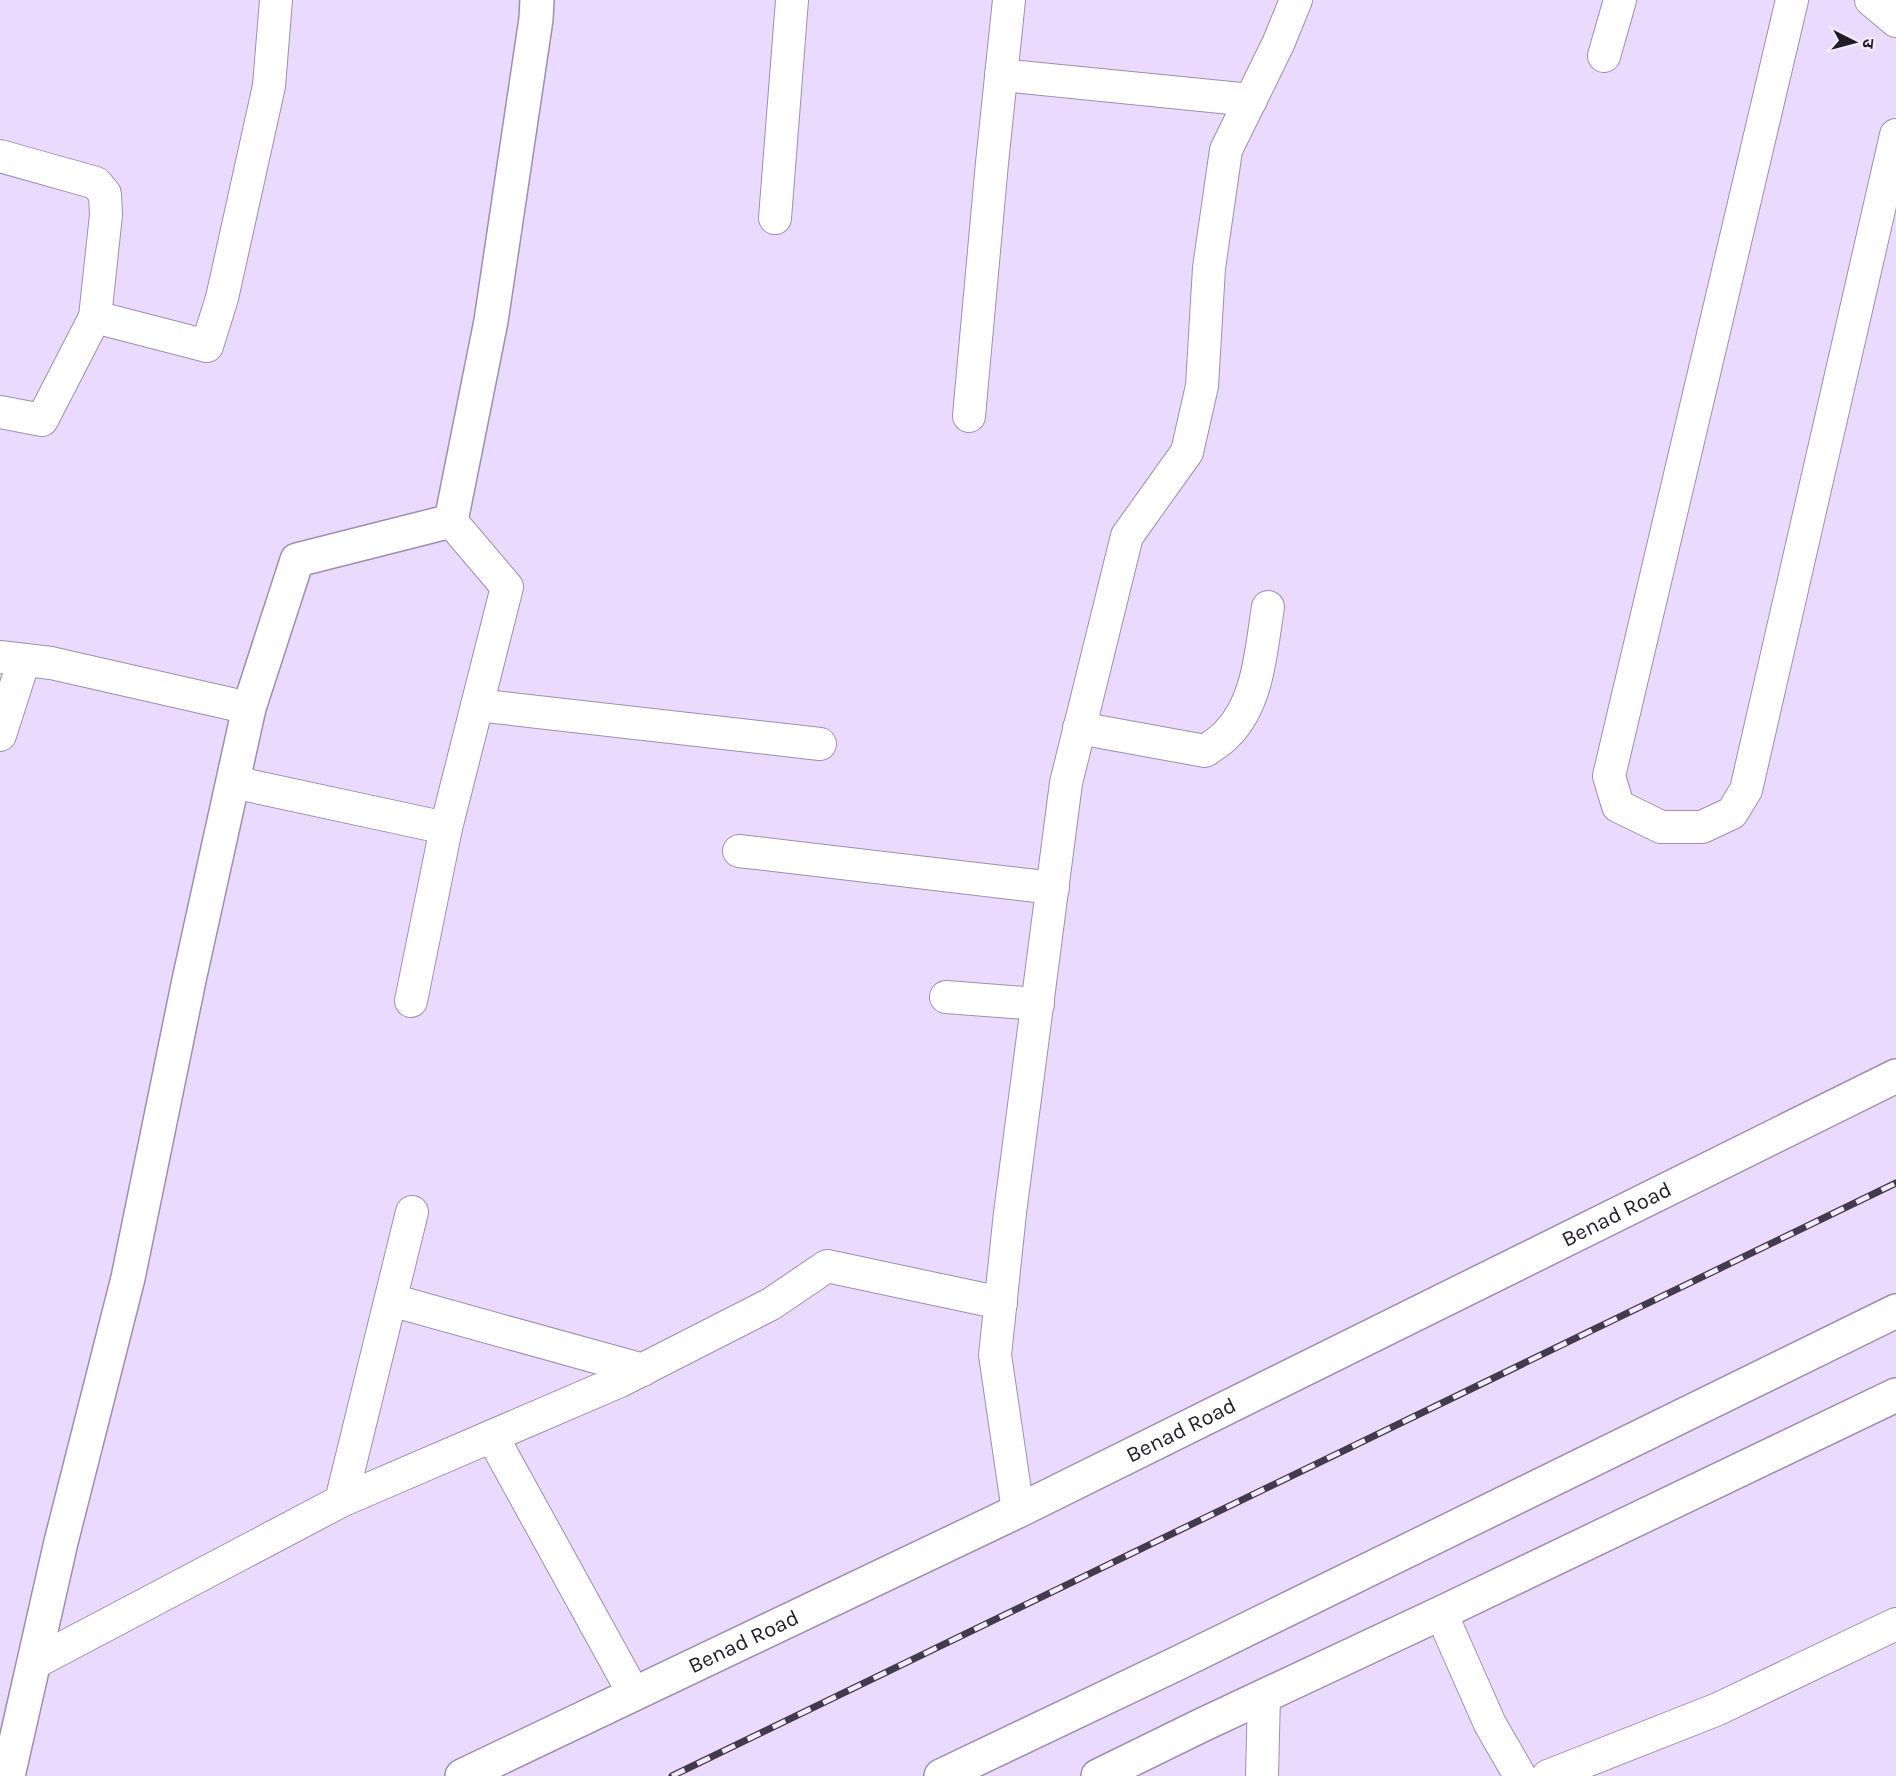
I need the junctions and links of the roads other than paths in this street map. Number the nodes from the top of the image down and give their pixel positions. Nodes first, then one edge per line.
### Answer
1 (276, 0) edge
2 (537, 0) edge
3 (792, 0) edge
4 (1009, 0) edge
5 (1296, 0) edge
6 (1620, 0) edge
7 (1792, 0) edge
8 (1870, 0) edge
9 (1896, 21) edge
10 (1604, 56) dead end
11 (1001, 75) junction
12 (1251, 100) junction
13 (1896, 135) edge
14 (0, 156) edge
15 (775, 218) dead end
16 (95, 317) junction
17 (0, 412) edge
18 (969, 416) dead end
19 (451, 521) junction
20 (1268, 607) dead end
21 (12, 659) edge
22 (477, 705) junction
23 (249, 708) junction
24 (1079, 728) junction
25 (0, 735) edge
26 (820, 744) dead end
27 (233, 782) junction
28 (446, 828) junction
29 (739, 851) dead end
30 (1053, 888) junction
31 (945, 997) dead end
32 (411, 1001) dead end
33 (1038, 1004) junction
34 (1896, 1076) edge
35 (412, 1212) dead end
36 (391, 1300) junction
37 (1001, 1303) junction
38 (1896, 1311) edge
39 (643, 1370) junction
40 (1896, 1395) edge
41 (492, 1436) junction
42 (341, 1501) junction
43 (1018, 1511) junction
44 (1441, 1613) junction
45 (1896, 1624) edge
46 (34, 1663) junction
47 (634, 1694) junction
48 (1264, 1696) junction
49 (6, 1768) edge
50 (462, 1776) edge
51 (940, 1776) edge
52 (1098, 1776) edge
53 (1262, 1776) edge
54 (1520, 1776) edge
55 (1548, 1776) edge

1 - 16 street
2 - 19 street
3 - 15 street
4 - 11 street
5 - 12 street
6 - 10 street
7 - 13 street
8 - 9 street
11 - 12 street
11 - 18 street
12 - 24 street
14 - 16 street
16 - 17 street
19 - 22 street
19 - 23 street
20 - 24 street
21 - 23 street
21 - 25 street
22 - 26 street
22 - 28 street
23 - 27 street
24 - 30 street
27 - 28 street
27 - 46 street
28 - 32 street
29 - 30 street
30 - 33 street
31 - 33 street
33 - 37 street
34 - 43 street, Benad Road
35 - 36 street
36 - 39 street
36 - 42 street
37 - 39 street
37 - 43 street
38 - 51 street
39 - 41 street
40 - 44 street
41 - 42 street
41 - 47 street
42 - 46 street
43 - 47 street, Benad Road
44 - 48 street
44 - 54 street
45 - 55 street
46 - 49 street
47 - 50 street, Benad Road
48 - 52 street
48 - 53 street

